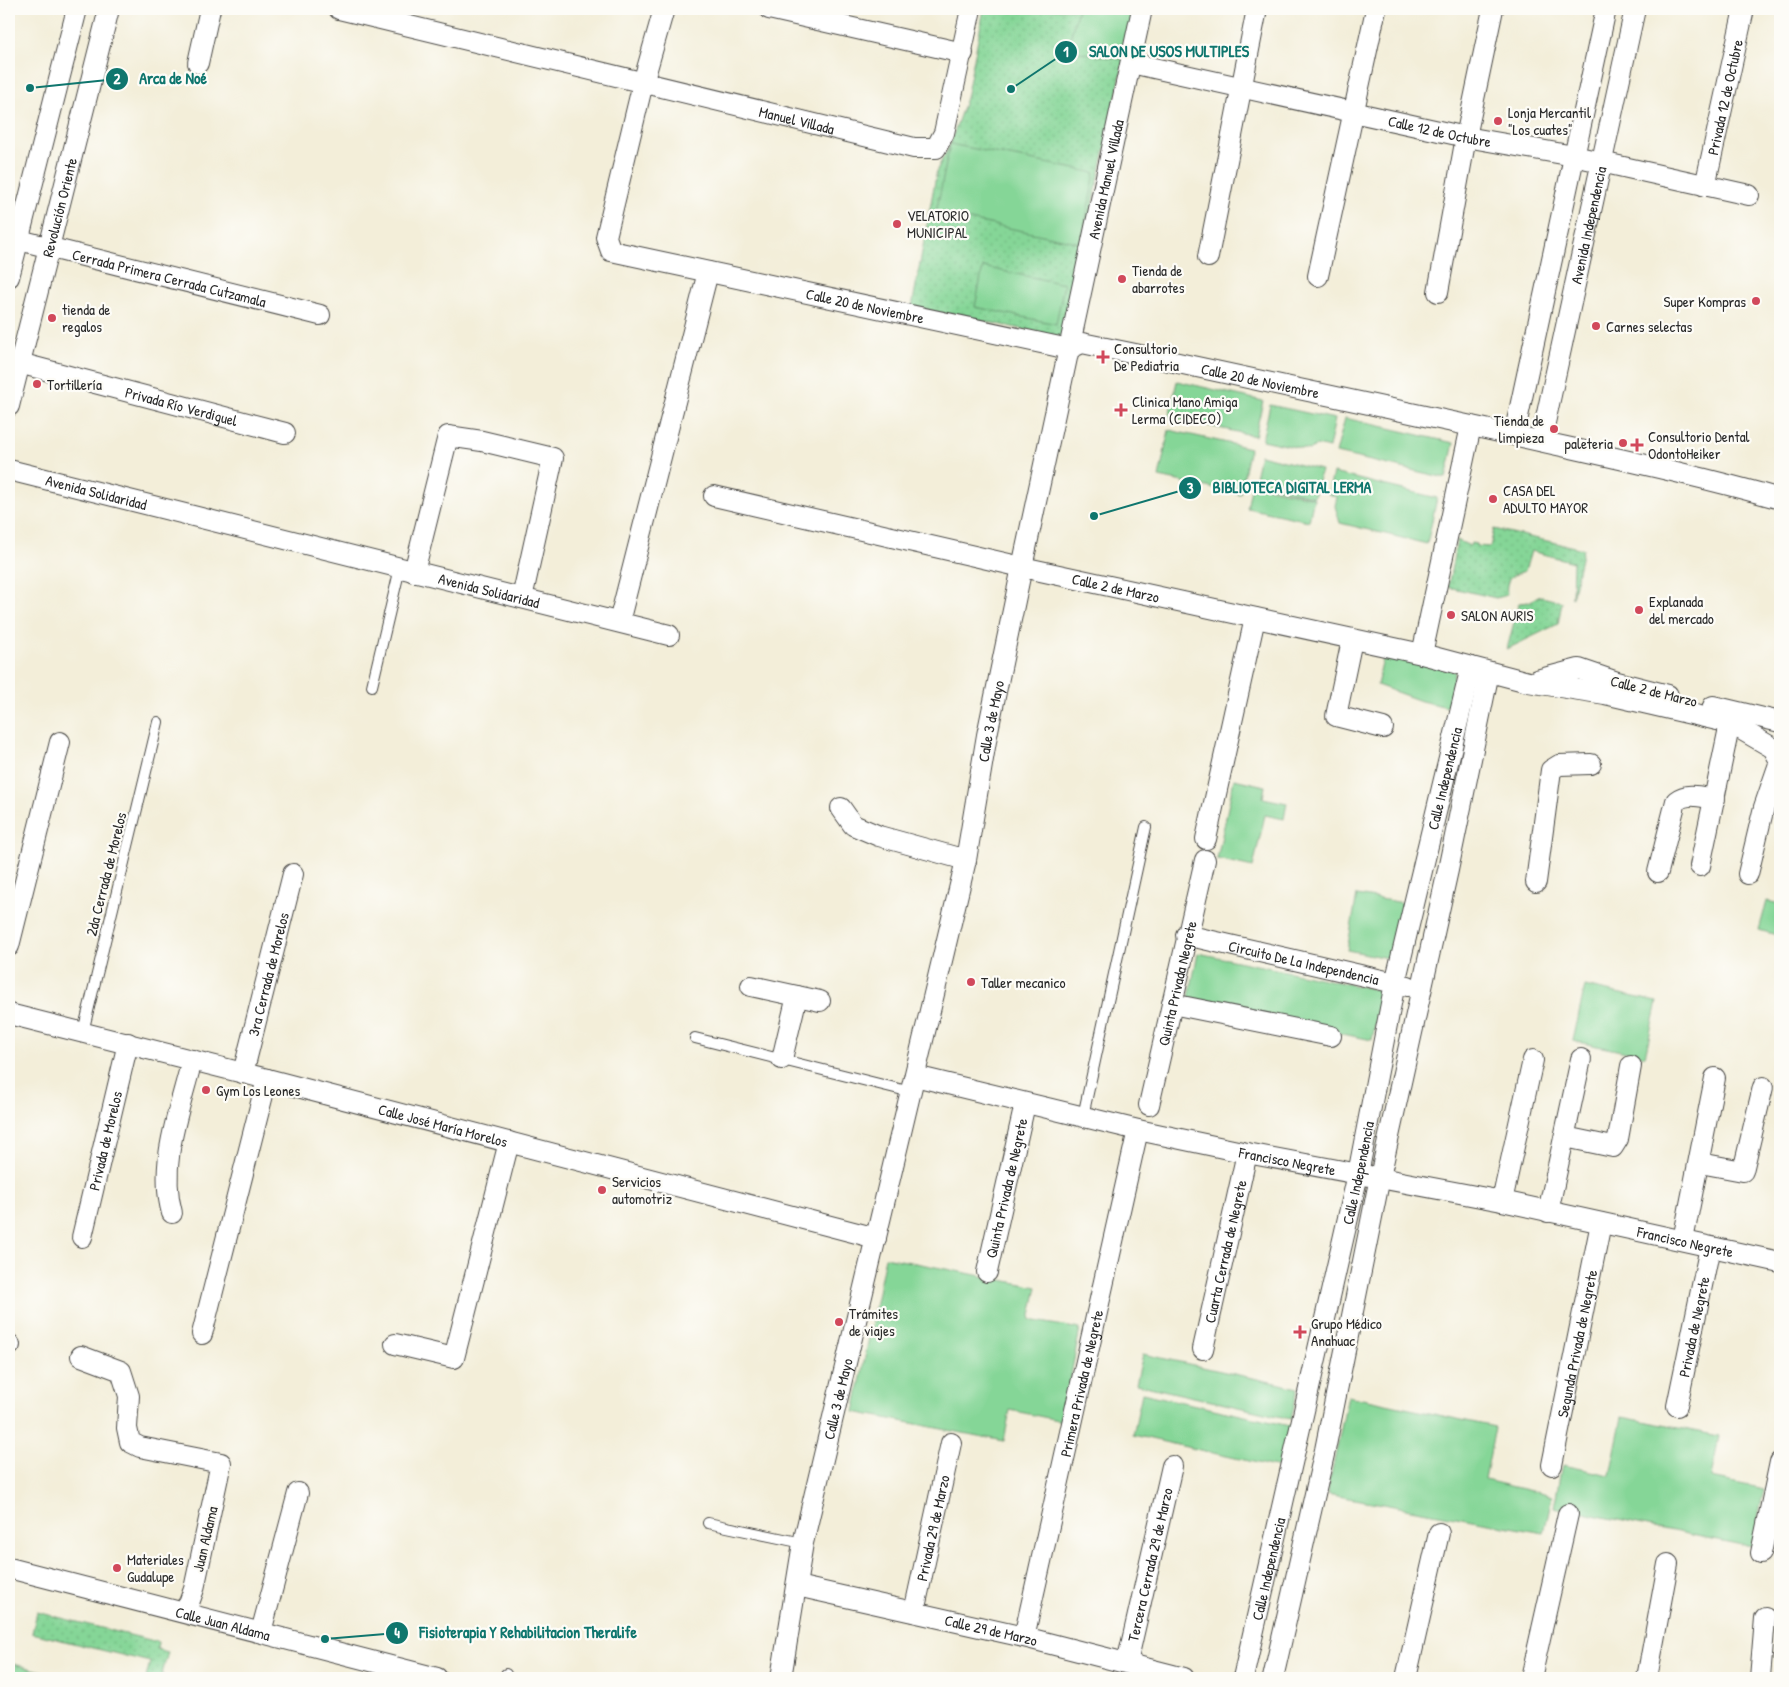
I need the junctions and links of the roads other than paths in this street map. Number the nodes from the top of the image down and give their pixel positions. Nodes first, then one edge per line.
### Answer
1 (77, 9) edge
2 (109, 9) edge
3 (210, 9) edge
4 (339, 9) edge
5 (664, 9) edge
6 (769, 9) edge
7 (972, 9) edge
8 (1142, 9) edge
9 (1257, 9) edge
10 (1376, 9) edge
11 (1493, 9) edge
12 (1606, 9) edge
13 (1635, 9) edge
14 (1744, 9) edge
15 (360, 11) edge
16 (963, 53) junction
17 (198, 63) dead end
18 (1131, 64) junction
19 (643, 82) junction
20 (1241, 87) junction
21 (1354, 111) junction
22 (1466, 137) junction
23 (1574, 156) junction
24 (1602, 163) junction
25 (1705, 186) junction
26 (1749, 195) dead end
27 (19, 240) junction
28 (49, 247) junction
29 (1208, 257) dead end
30 (708, 272) junction
31 (1318, 276) dead end
32 (9, 277) edge
33 (1438, 292) dead end
34 (320, 315) dead end
35 (1069, 349) junction
36 (19, 363) junction
37 (9, 406) edge
38 (1471, 426) junction
39 (285, 433) dead end
40 (1514, 435) junction
41 (1541, 441) junction
42 (9, 470) edge
43 (714, 496) dead end
44 (1780, 499) edge
45 (1022, 567) junction
46 (407, 570) junction
47 (522, 598) junction
48 (1255, 618) junction
49 (619, 622) junction
50 (669, 635) dead end
51 (1352, 640) junction
52 (1422, 654) junction
53 (1480, 670) junction
54 (1523, 681) junction
55 (372, 686) dead end
56 (158, 722) dead end
57 (1780, 722) edge
58 (1730, 723) junction
59 (1383, 728) dead end
60 (60, 742) dead end
61 (1591, 764) dead end
62 (1715, 799) junction
63 (841, 808) dead end
64 (1772, 808) edge
65 (1146, 827) dead end
66 (1206, 839) dead end
67 (966, 860) junction
68 (1205, 860) dead end
69 (1424, 865) junction
70 (1700, 866) dead end
71 (1448, 870) junction
72 (1658, 872) dead end
73 (293, 874) dead end
74 (1748, 874) dead end
75 (1536, 882) dead end
76 (1186, 935) junction
77 (9, 946) edge
78 (1395, 983) junction
79 (751, 986) dead end
80 (1422, 990) junction
81 (797, 996) junction
82 (820, 1001) dead end
83 (1172, 1004) junction
84 (9, 1014) edge
85 (83, 1032) junction
86 (1331, 1036) dead end
87 (695, 1038) dead end
88 (128, 1043) junction
89 (782, 1059) junction
90 (1581, 1059) dead end
91 (192, 1060) junction
92 (1534, 1060) dead end
93 (1631, 1066) dead end
94 (243, 1073) junction
95 (1716, 1078) dead end
96 (267, 1079) junction
97 (913, 1084) junction
98 (1763, 1087) dead end
99 (1026, 1104) junction
100 (1149, 1106) dead end
101 (1083, 1116) junction
102 (1138, 1130) junction
103 (1565, 1136) junction
104 (509, 1142) junction
105 (1247, 1153) junction
106 (1700, 1163) junction
107 (1358, 1174) junction
108 (1380, 1177) junction
109 (1502, 1201) junction
110 (1548, 1212) junction
111 (172, 1213) dead end
112 (1601, 1223) junction
113 (82, 1238) dead end
114 (876, 1238) junction
115 (1684, 1240) junction
116 (1710, 1247) junction
117 (1780, 1262) edge
118 (987, 1272) dead end
119 (202, 1334) dead end
120 (395, 1344) dead end
121 (1203, 1349) dead end
122 (81, 1356) dead end
123 (1677, 1406) dead end
124 (1298, 1442) junction
125 (951, 1443) dead end
126 (1325, 1450) junction
127 (1780, 1462) edge
128 (1552, 1465) dead end
129 (1172, 1466) dead end
130 (298, 1493) dead end
131 (1568, 1514) dead end
132 (708, 1522) dead end
133 (1439, 1533) dead end
134 (803, 1543) junction
135 (1761, 1553) dead end
136 (1668, 1564) dead end
137 (9, 1568) edge
138 (797, 1586) junction
139 (182, 1612) junction
140 (914, 1612) junction
141 (1765, 1618) dead end
142 (261, 1632) junction
143 (1024, 1637) junction
144 (1127, 1663) junction
145 (403, 1674) edge
146 (437, 1678) edge
147 (782, 1678) edge
148 (1184, 1678) edge
149 (1243, 1678) edge
150 (1273, 1678) edge
151 (1406, 1678) edge
152 (1531, 1678) edge
153 (1647, 1678) edge
154 (1760, 1678) edge

1 - 27 street
2 - 28 street, Revolución Oriente
3 - 17 street
4 - 15 street, Manuel Villada
5 - 19 street
6 - 16 street
7 - 16 street
8 - 18 street, Avenida Manuel Villada
9 - 20 street
10 - 21 street
11 - 22 street
12 - 23 street, Avenida Independencia
13 - 24 street, Avenida Independencia
14 - 25 street, Privada 12 de Octubre
15 - 19 street, Manuel Villada
16 - 19 street, Manuel Villada
18 - 20 street, Calle 12 de Octubre
18 - 35 street, Avenida Manuel Villada
19 - 30 street, Calle 20 de Noviembre
20 - 21 street, Calle 12 de Octubre
20 - 29 street
21 - 22 street, Calle 12 de Octubre
21 - 31 street
22 - 23 street, Calle 12 de Octubre
22 - 33 street
23 - 24 street, Calle 12 de Octubre
23 - 40 street, Avenida Independencia
24 - 25 street, Calle 12 de Octubre
24 - 41 street, Avenida Independencia
25 - 26 street, Calle 12 de Octubre
27 - 28 street, Cerrada Primera Cerrada Cutzamala
27 - 32 street
28 - 34 street, Cerrada Primera Cerrada Cutzamala
28 - 36 street, Revolución Oriente
30 - 35 street, Calle 20 de Noviembre
30 - 49 street
35 - 38 street, Calle 20 de Noviembre
35 - 45 street, Calle 3 de Mayo
36 - 37 street, Revolución Oriente
36 - 39 street, Privada Río Verdiguel
38 - 40 street, Calle 20 de Noviembre
38 - 52 street
40 - 41 street, Calle 20 de Noviembre
41 - 44 street, Calle 20 de Noviembre
42 - 46 street, Avenida Solidaridad
43 - 45 street, Calle 2 de Marzo
45 - 48 street, Calle 2 de Marzo
45 - 67 street, Calle 3 de Mayo
46 - 47 street, Avenida Solidaridad
46 - 47 street
46 - 55 lane
47 - 49 street, Avenida Solidaridad
48 - 51 street, Calle 2 de Marzo
48 - 66 street
49 - 50 street, Avenida Solidaridad
51 - 52 street, Calle 2 de Marzo
51 - 59 street
52 - 53 street, Calle 2 de Marzo
53 - 54 street, Calle 2 de Marzo
53 - 69 street, Calle Independencia
53 - 71 street, Calle Independencia
54 - 57 street, Calle 2 de Marzo
54 - 58 street
56 - 85 lane, 2da Cerrada de Morelos
58 - 62 street
58 - 64 street
60 - 77 street
61 - 75 street
62 - 70 street
62 - 72 street
63 - 67 street
64 - 74 street
65 - 101 lane
67 - 97 street, Calle 3 de Mayo
68 - 76 street, Quinta Privada Negrete
69 - 71 street
69 - 78 street, Calle Independencia
71 - 80 street, Calle Independencia
73 - 94 street, 3ra Cerrada de Morelos
76 - 78 street, Circuito De La Independencia
76 - 83 street, Quinta Privada Negrete
78 - 80 street, Circuito De La Independencia
78 - 107 street, Calle Independencia
79 - 81 street
80 - 108 street, Calle Independencia
81 - 82 street
81 - 89 street
83 - 86 street
83 - 100 street, Quinta Privada Negrete
84 - 85 street, Calle José María Morelos
85 - 88 street, Calle José María Morelos
87 - 89 lane
88 - 91 street, Calle José María Morelos
88 - 113 street, Privada de Morelos
89 - 97 lane
90 - 103 street
91 - 94 street, Calle José María Morelos
91 - 111 street
92 - 109 street
93 - 103 street
94 - 96 street, Calle José María Morelos
95 - 106 street
96 - 104 street, Calle José María Morelos
96 - 119 street
97 - 99 street, Francisco Negrete
97 - 114 street, Calle 3 de Mayo
98 - 106 street
99 - 101 street, Francisco Negrete
99 - 118 street, Quinta Privada de Negrete
101 - 102 street, Francisco Negrete
102 - 105 street, Francisco Negrete
102 - 143 street, Primera Privada de Negrete
103 - 110 street
104 - 114 street, Calle José María Morelos
104 - 120 street
105 - 107 street, Francisco Negrete
105 - 121 street, Cuarta Cerrada de Negrete
106 - 115 street
107 - 108 street, Francisco Negrete
107 - 124 street, Calle Independencia
108 - 109 street, Francisco Negrete
108 - 126 street, Calle Independencia
109 - 110 street, Francisco Negrete
110 - 112 street, Francisco Negrete
112 - 115 street, Francisco Negrete
112 - 128 street, Segunda Privada de Negrete
114 - 134 street, Calle 3 de Mayo
115 - 116 street, Francisco Negrete
116 - 117 street, Francisco Negrete
116 - 123 street, Privada de Negrete
122 - 139 street, Juan Aldama
124 - 126 street
124 - 149 street, Calle Independencia
125 - 140 street, Privada 29 de Marzo
126 - 150 street, Calle Independencia
127 - 135 street
129 - 144 street, Tercera Cerrada 29 de Marzo
130 - 142 street
131 - 152 street
132 - 134 lane
133 - 151 street
134 - 138 street, Calle 3 de Mayo
136 - 153 street
137 - 139 street, Calle Juan Aldama
138 - 140 street, Calle 29 de Marzo
138 - 147 street, Calle 3 de Mayo
139 - 142 street, Calle Juan Aldama
140 - 143 street, Calle 29 de Marzo
141 - 154 street
142 - 145 street, Calle Juan Aldama
143 - 144 street, Calle 29 de Marzo
144 - 148 street, Calle 29 de Marzo
145 - 146 street, Calle Juan Aldama

